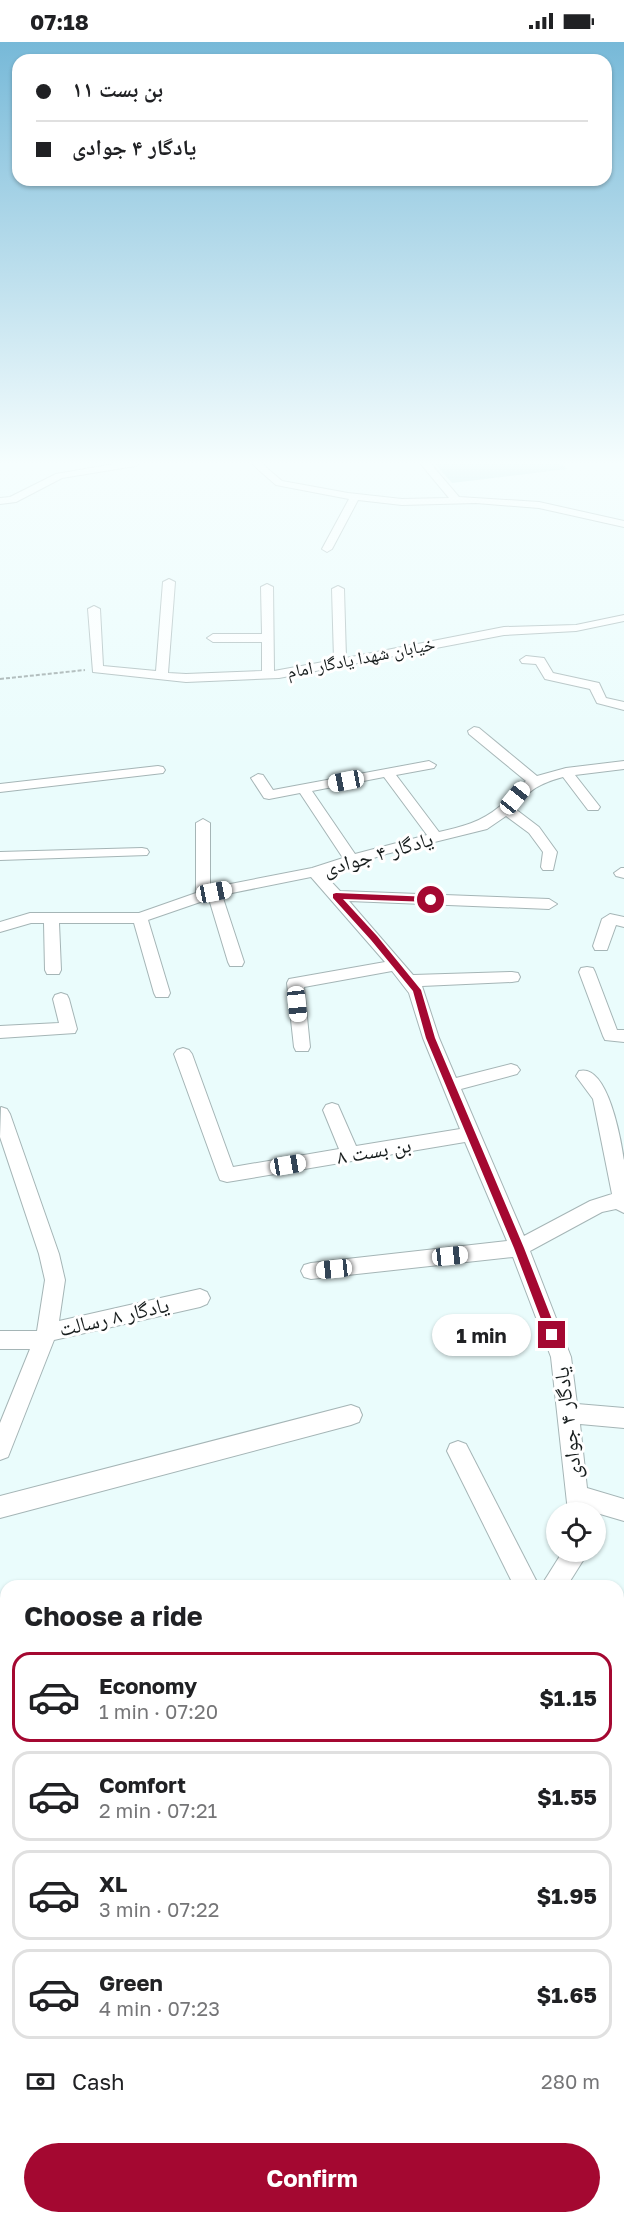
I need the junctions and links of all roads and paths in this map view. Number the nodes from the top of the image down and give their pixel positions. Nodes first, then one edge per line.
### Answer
1 (169, 582) dead end
2 (267, 587) dead end
3 (338, 589) dead end
4 (93, 611) dead end
5 (624, 618) edge
6 (268, 638) junction
7 (213, 639) dead end
8 (526, 660) dead end
9 (340, 662) junction
10 (97, 669) junction
11 (268, 674) junction
12 (162, 675) junction
13 (0, 679) edge
14 (624, 706) edge
15 (474, 731) dead end
16 (429, 765) dead end
17 (624, 765) edge
18 (158, 770) dead end
19 (566, 772) junction
20 (388, 773) junction
21 (258, 778) dead end
22 (535, 780) junction
23 (0, 788) edge
24 (304, 789) junction
25 (593, 807) dead end
26 (506, 809) junction
27 (203, 823) dead end
28 (435, 837) junction
29 (142, 852) dead end
30 (0, 856) edge
31 (351, 860) junction
32 (548, 867) dead end
33 (314, 872) junction
34 (208, 894) junction
35 (336, 896) junction
36 (549, 904) dead end
37 (51, 918) junction
38 (140, 918) junction
39 (624, 922) edge
40 (0, 927) edge
41 (602, 946) dead end
42 (237, 962) dead end
43 (396, 965) junction
44 (52, 970) dead end
45 (587, 972) dead end
46 (512, 976) dead end
47 (410, 981) junction
48 (162, 993) dead end
49 (61, 999) dead end
50 (0, 1032) edge
51 (624, 1036) edge
52 (302, 1047) dead end
53 (183, 1054) dead end
54 (512, 1070) dead end
55 (585, 1077) dead end
56 (450, 1086) junction
57 (332, 1110) dead end
58 (1, 1114) edge
59 (470, 1134) junction
60 (350, 1155) junction
61 (623, 1201) edge
62 (519, 1248) junction
63 (311, 1271) dead end
64 (200, 1298) dead end
65 (45, 1337) junction
66 (0, 1340) edge
67 (567, 1413) junction
68 (351, 1414) dead end
69 (624, 1418) edge
70 (6, 1419) edge
71 (0, 1450) edge
72 (458, 1451) dead end
73 (578, 1502) edge
74 (0, 1506) edge
75 (606, 1508) edge
76 (624, 1510) edge
77 (569, 1562) edge
78 (524, 1580) edge
79 (557, 1580) edge

1 - 12 street
2 - 6 street
3 - 9 street
4 - 10 street
5 - 9 street, خیابان شهدا یادگار امام
6 - 7 street
6 - 11 street
8 - 14 street
9 - 11 street, خیابان شهدا یادگار امام
10 - 12 street, خیابان شهدا یادگار امام
10 - 13 path
11 - 12 street, خیابان شهدا یادگار امام
15 - 22 street
16 - 20 street
17 - 19 street, یادگار ۴ جوادی
18 - 23 street
19 - 22 street, یادگار ۴ جوادی
19 - 25 street
20 - 24 street
20 - 28 street
21 - 24 street
22 - 26 street, یادگار ۴ جوادی
24 - 31 street
26 - 28 street, یادگار ۴ جوادی
26 - 32 street
27 - 34 street
28 - 31 street, یادگار ۴ جوادی
29 - 30 street
31 - 33 street, یادگار ۴ جوادی
33 - 34 street
33 - 35 street, یادگار ۴ جوادی
34 - 38 street
34 - 42 street
35 - 36 street
35 - 43 street, یادگار ۴ جوادی
37 - 38 street
37 - 40 street
37 - 44 street
38 - 48 street
39 - 41 street
43 - 47 street, یادگار ۴ جوادی
43 - 52 street
45 - 51 street
46 - 47 street
47 - 56 street, یادگار ۴ جوادی
49 - 50 street
53 - 60 street, بن بست ۸
54 - 56 street
55 - 61 street
56 - 59 street, یادگار ۴ جوادی
57 - 60 street
58 - 65 street
59 - 60 street, بن بست ۸
59 - 62 street, یادگار ۴ جوادی
61 - 62 street
62 - 63 street
62 - 67 street, یادگار ۴ جوادی
64 - 65 street, یادگار ۸ رسالت
65 - 66 street
65 - 70 street, یادگار ۸ رسالت
67 - 69 street
67 - 73 street, یادگار ۴ جوادی
68 - 74 street
70 - 71 street, یادگار ۸ رسالت
72 - 78 street
75 - 76 street
77 - 79 street

